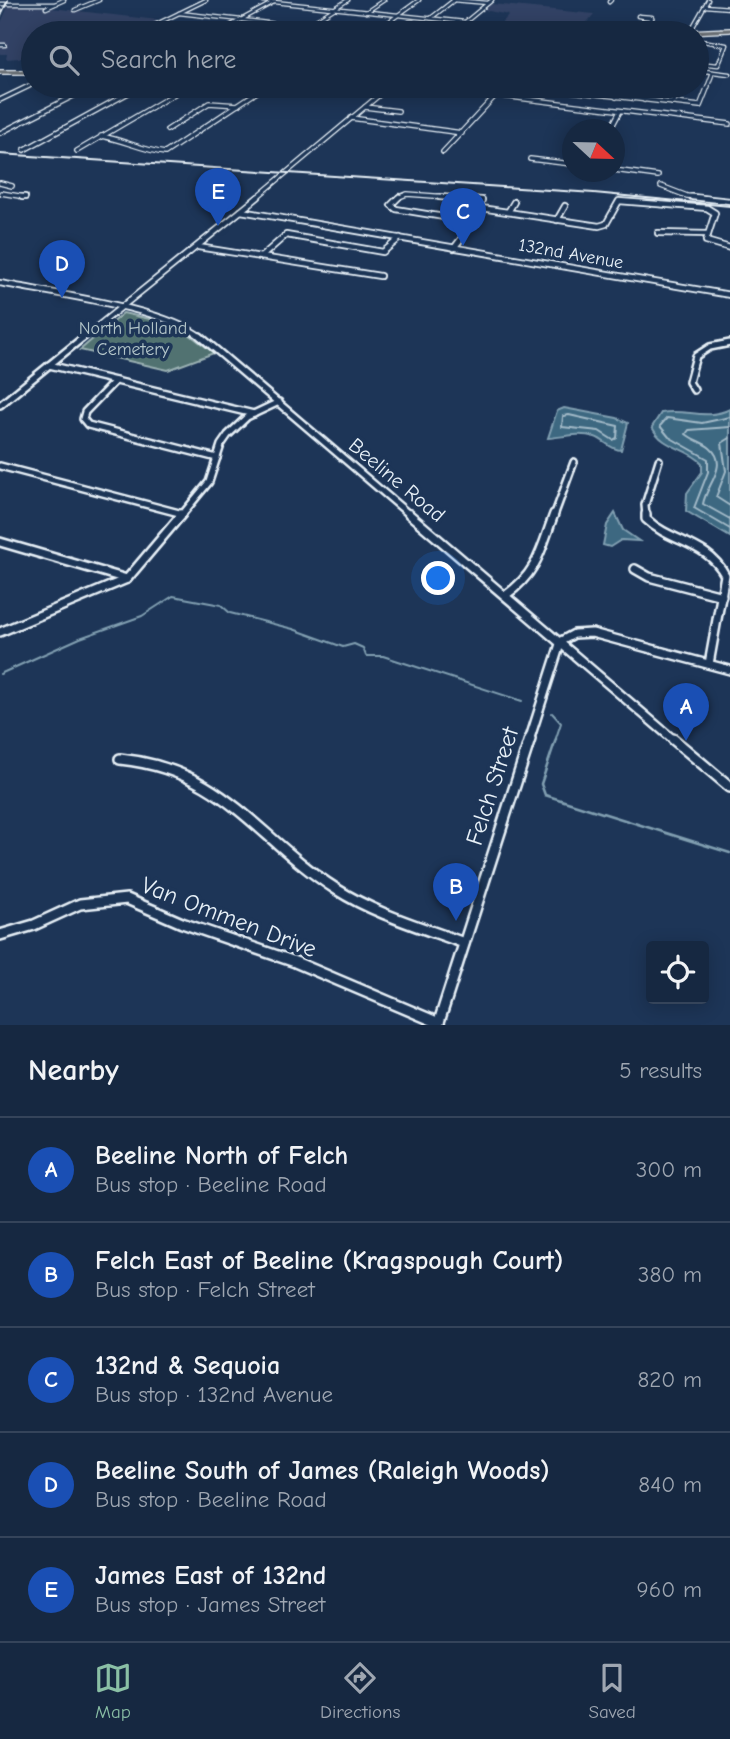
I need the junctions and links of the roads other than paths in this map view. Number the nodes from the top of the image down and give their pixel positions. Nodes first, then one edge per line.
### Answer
1 (64, 0) edge
2 (99, 0) edge
3 (206, 0) edge
4 (256, 0) edge
5 (313, 0) edge
6 (348, 0) edge
7 (384, 0) edge
8 (419, 0) edge
9 (454, 0) edge
10 (492, 0) edge
11 (708, 0) edge
12 (41, 1) edge
13 (275, 1) edge
14 (488, 3) junction
15 (0, 4) edge
16 (54, 4) junction
17 (304, 5) junction
18 (705, 6) junction
19 (46, 8) dead end
20 (335, 8) junction
21 (730, 8) edge
22 (75, 10) dead end
23 (366, 12) junction
24 (179, 13) junction
25 (399, 15) junction
26 (431, 18) junction
27 (652, 18) dead end
28 (240, 20) junction
29 (163, 21) edge
30 (249, 21) edge
31 (314, 21) edge
32 (390, 21) edge
33 (457, 21) edge
34 (467, 21) edge
35 (651, 21) edge
36 (696, 21) edge
37 (730, 30) edge
38 (709, 31) edge
39 (713, 31) junction
40 (709, 42) edge
41 (722, 42) junction
42 (0, 45) edge
43 (5, 45) dead end
44 (709, 64) edge
45 (0, 72) edge
46 (21, 72) edge
47 (709, 72) edge
48 (713, 72) junction
49 (729, 74) edge
50 (709, 82) edge
51 (21, 90) edge
52 (69, 98) edge
53 (119, 98) edge
54 (167, 98) edge
55 (248, 98) edge
56 (376, 98) edge
57 (493, 98) edge
58 (521, 98) edge
59 (624, 98) edge
60 (631, 98) edge
61 (674, 98) edge
62 (702, 98) edge
63 (0, 100) edge
64 (644, 100) joint
65 (672, 103) junction
66 (238, 105) junction
67 (365, 107) junction
68 (619, 110) junction
69 (398, 111) dead end
70 (351, 118) junction
71 (615, 119) edge
72 (730, 124) edge
73 (167, 130) dead end
74 (0, 133) edge
75 (462, 133) junction
76 (101, 136) junction
77 (24, 150) dead end
78 (77, 150) dead end
79 (443, 152) dead end
80 (530, 159) dead end
81 (562, 163) edge
82 (625, 172) edge
83 (658, 176) dead end
84 (0, 183) edge
85 (662, 186) dead end
86 (1, 194) edge
87 (25, 197) dead end
88 (730, 201) edge
89 (514, 202) dead end
90 (565, 206) dead end
91 (481, 208) junction
92 (241, 211) junction
93 (508, 212) junction
94 (557, 220) junction
95 (474, 222) junction
96 (658, 233) dead end
97 (708, 234) junction
98 (400, 238) junction
99 (198, 247) junction
100 (454, 248) junction
101 (730, 248) edge
102 (261, 257) junction
103 (380, 276) dead end
104 (0, 283) edge
105 (730, 295) edge
106 (120, 309) junction
107 (730, 343) edge
108 (49, 365) junction
109 (115, 381) junction
110 (694, 390) dead end
111 (279, 402) junction
112 (0, 405) edge
113 (254, 414) junction
114 (217, 458) junction
115 (659, 460) dead end
116 (575, 462) dead end
117 (0, 466) edge
118 (183, 513) junction
119 (0, 542) edge
120 (635, 569) dead end
121 (127, 579) junction
122 (506, 594) junction
123 (722, 596) junction
124 (0, 632) edge
125 (561, 641) junction
126 (709, 664) junction
127 (730, 670) edge
128 (120, 759) dead end
129 (730, 786) edge
130 (0, 935) edge
131 (464, 943) junction
132 (439, 1024) edge

1 - 16 street
2 - 22 street
3 - 24 street
4 - 13 street
5 - 17 street
6 - 20 street
7 - 23 street
8 - 25 street
9 - 14 street
9 - 26 street
10 - 14 street
11 - 18 street
12 - 15 street
12 - 16 street
13 - 17 street
13 - 28 street
14 - 34 street
16 - 19 street
17 - 20 street
18 - 21 street
18 - 36 street
20 - 23 street
20 - 31 street
23 - 25 street
24 - 28 street
24 - 29 street
25 - 26 street
25 - 32 street
26 - 33 street
27 - 35 street
28 - 30 street
37 - 39 main road
38 - 39 main road
39 - 41 street
40 - 41 street
41 - 44 street
42 - 43 street
45 - 46 main road
47 - 48 street
48 - 49 street
48 - 50 street
51 - 63 street
52 - 74 street
53 - 77 street
54 - 76 street
55 - 66 street
56 - 67 street
57 - 75 street
58 - 68 street
59 - 68 street
60 - 64 street
61 - 65 street
62 - 65 street
64 - 65 street
66 - 73 street
66 - 76 street
67 - 69 street
67 - 70 street
68 - 71 street
68 - 72 street
70 - 75 street
70 - 92 street
75 - 79 street
76 - 78 street
80 - 81 street
82 - 83 street
84 - 86 street
85 - 88 street
86 - 87 street
89 - 93 street
90 - 94 street
91 - 93 street
91 - 95 street
91 - 95 street
92 - 98 street, 132nd Avenue
92 - 99 street
93 - 94 street
94 - 97 street
95 - 100 street
96 - 97 street
97 - 101 street
98 - 100 street, 132nd Avenue
98 - 102 street
99 - 102 street
99 - 106 street
100 - 105 street, 132nd Avenue
102 - 103 street
104 - 106 street, Beeline Road
106 - 108 street
106 - 111 street, Beeline Road
107 - 110 street
108 - 109 street
108 - 112 street
109 - 113 street
109 - 114 street
111 - 113 street
111 - 122 street, Beeline Road
113 - 114 street
114 - 118 street
115 - 123 street
116 - 122 street
117 - 118 street
118 - 121 street
119 - 121 street
120 - 123 street
121 - 124 street
122 - 125 street, Beeline Road
123 - 126 street
125 - 126 street
125 - 129 street, Beeline Road
125 - 131 street, Felch Street
126 - 127 street
128 - 131 street
130 - 132 street, Van Ommen Drive
131 - 132 street, Felch Street

